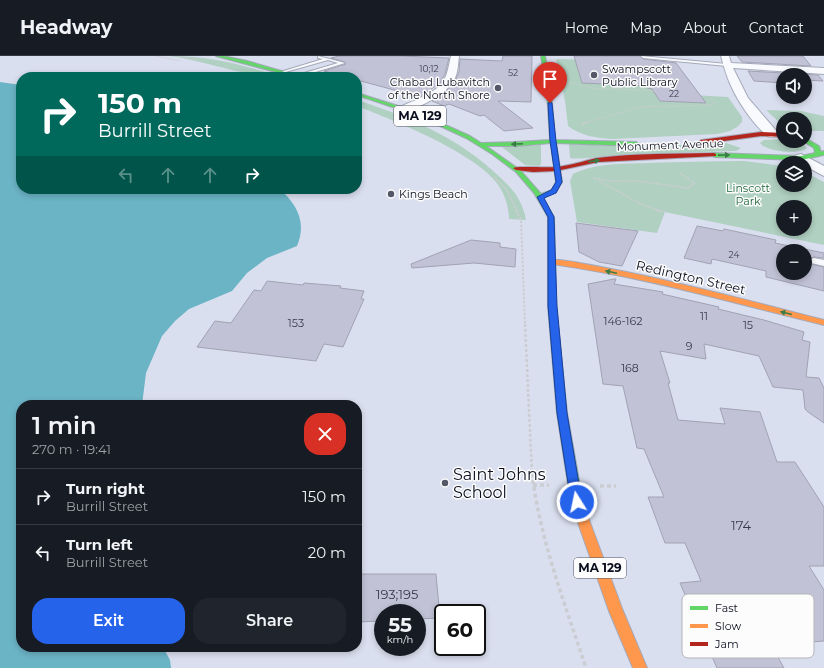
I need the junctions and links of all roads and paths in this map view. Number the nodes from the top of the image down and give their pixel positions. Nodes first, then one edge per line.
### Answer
1 (156, 56) edge
2 (218, 56) edge
3 (231, 56) edge
4 (455, 56) edge
5 (543, 56) edge
6 (320, 57) edge
7 (644, 57) edge
8 (329, 59) junction
9 (726, 60) edge
10 (180, 61) dead end
11 (247, 62) junction
12 (604, 69) dead end
13 (824, 71) edge
14 (282, 72) joint
15 (314, 72) edge
16 (548, 82) junction
17 (614, 89) junction
18 (655, 90) dead end
19 (362, 96) edge
20 (709, 97) dead end
21 (403, 109) junction
22 (576, 125) dead end
23 (776, 132) edge
24 (776, 135) edge
25 (820, 137) dead end
26 (812, 138) edge
27 (553, 141) junction
28 (694, 142) dead end
29 (751, 142) junction
30 (482, 144) junction
31 (647, 144) dead end
32 (812, 144) edge
33 (821, 153) edge
34 (777, 156) edge
35 (663, 157) junction
36 (776, 157) edge
37 (812, 165) edge
38 (516, 168) junction
39 (556, 169) junction
40 (489, 172) dead end
41 (824, 172) edge
42 (591, 178) dead end
43 (597, 179) junction
44 (540, 197) junction
45 (665, 212) dead end
46 (814, 261) dead end
47 (552, 262) junction
48 (824, 263) edge
49 (824, 323) edge
50 (586, 668) edge
51 (640, 668) edge

1 - 10 path
2 - 11 street
3 - 11 street
4 - 21 street
5 - 16 street
6 - 8 lane
7 - 9 lane
8 - 14 lane
8 - 15 lane
9 - 13 street
9 - 23 street
11 - 14 street
12 - 17 path
16 - 17 path
16 - 27 street
17 - 18 path
19 - 21 street, MA 129
20 - 22 path
21 - 30 street, MA 129
24 - 29 street, Monument Avenue
25 - 26 street
27 -> 30 street, Monument Avenue
27 - 31 street, Monument Avenue
27 - 39 street
28 - 29 street, Monument Avenue
29 - 34 street
30 - 38 street, MA 129
32 - 33 street
35 -> 36 street, Monument Avenue
39 -> 35 street, Monument Avenue
35 - 43 path
37 - 41 street
38 - 39 street, Monument Avenue
38 - 44 street, MA 129
39 - 44 street
40 - 50 path
42 - 43 path
43 - 45 path
44 - 47 street, MA 129
46 - 48 lane
49 -> 47 street, Redington Street
47 - 51 street, MA 129

